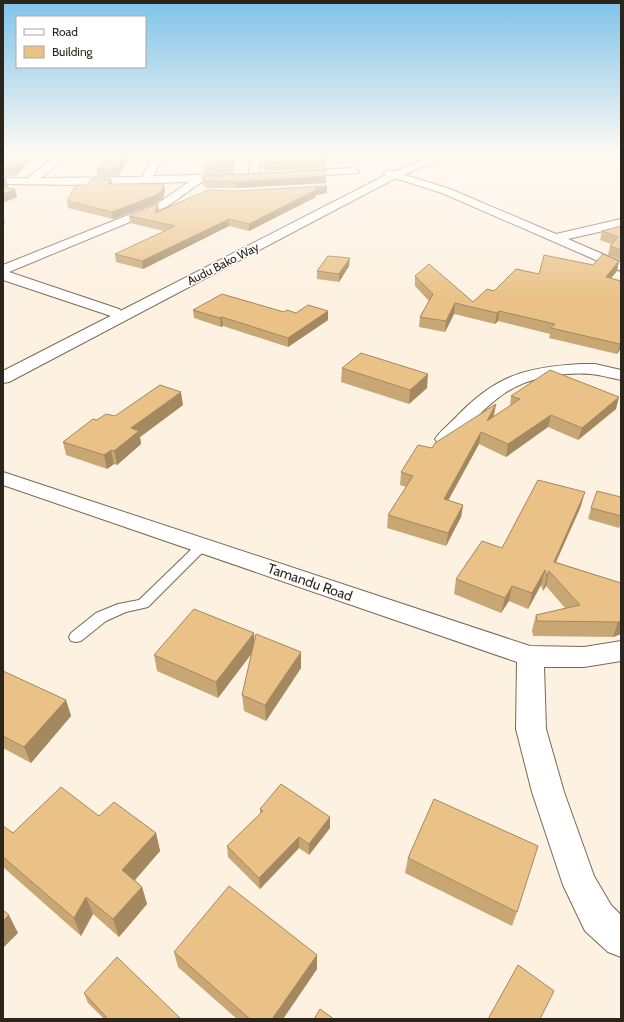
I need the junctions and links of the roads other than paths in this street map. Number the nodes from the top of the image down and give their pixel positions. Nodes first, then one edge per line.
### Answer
1 (167, 202) edge
2 (337, 202) edge
3 (340, 202) edge
4 (471, 202) edge
5 (621, 223) edge
6 (556, 238) junction
7 (621, 267) edge
8 (3, 270) edge
9 (3, 275) edge
10 (114, 312) junction
11 (3, 368) edge
12 (621, 375) edge
13 (3, 378) edge
14 (446, 440) edge
15 (3, 478) edge
16 (203, 545) junction
17 (76, 637) dead end
18 (621, 651) edge
19 (530, 656) junction
20 (621, 939) edge

1 - 8 street
2 - 10 street, Audu Bako Way
3 - 13 street, Audu Bako Way
4 - 6 street
5 - 6 street
6 - 7 street
9 - 10 street
10 - 11 street, Audu Bako Way
12 - 14 street
15 - 16 street, Tamandu Road
16 - 17 lane
16 - 19 street, Tamandu Road
18 - 19 street, Tamandu Road
19 - 20 street

